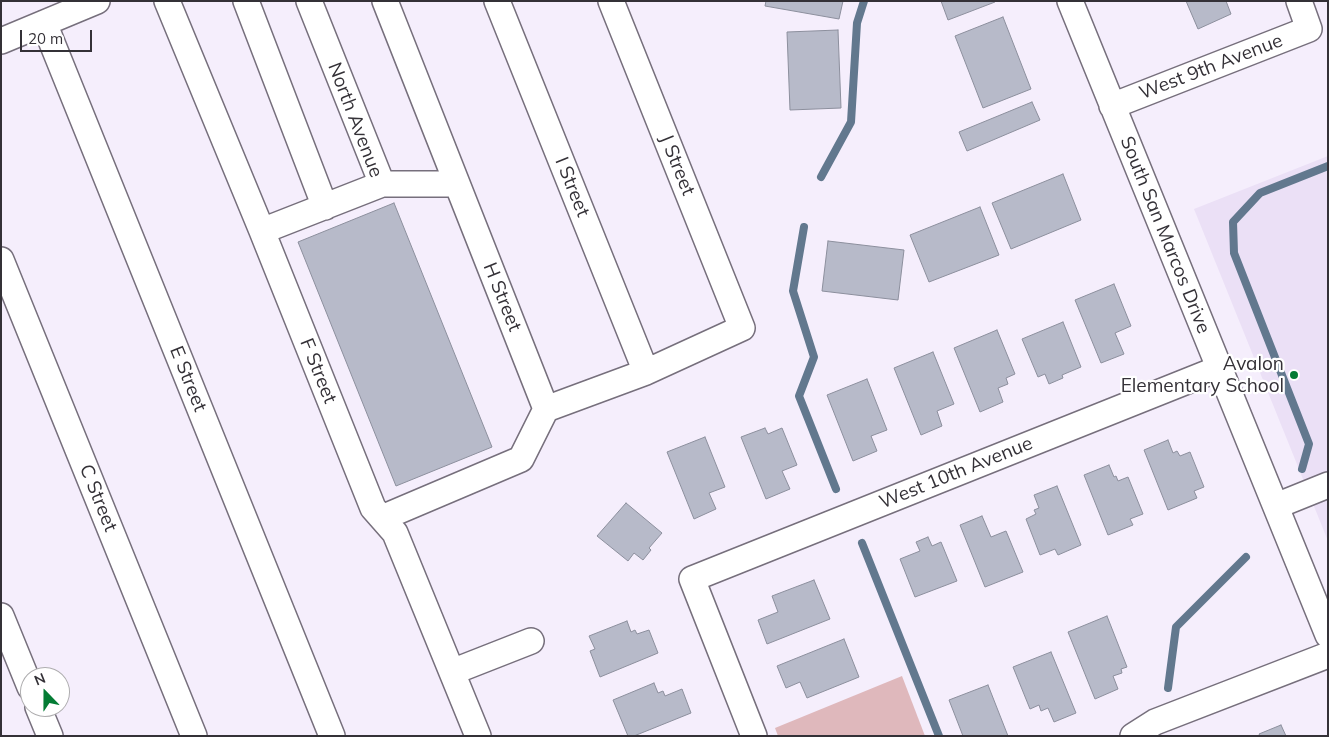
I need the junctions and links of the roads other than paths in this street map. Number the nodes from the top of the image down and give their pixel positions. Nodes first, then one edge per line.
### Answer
1 (97, 1) edge
2 (166, 1) edge
3 (246, 1) edge
4 (308, 1) edge
5 (385, 1) edge
6 (497, 1) edge
7 (611, 1) edge
8 (1070, 1) edge
9 (1298, 1) edge
10 (44, 23) junction
11 (1, 41) edge
12 (1112, 106) junction
13 (382, 184) junction
14 (457, 184) junction
15 (325, 206) junction
16 (262, 231) junction
17 (1, 260) edge
18 (1220, 368) junction
19 (646, 372) junction
20 (546, 409) junction
21 (1328, 485) edge
22 (1276, 506) junction
23 (382, 518) junction
24 (1, 616) edge
25 (1328, 635) edge
26 (531, 641) dead end
27 (1328, 655) edge
28 (22, 667) edge
29 (452, 672) junction
30 (42, 717) edge
31 (50, 736) edge
32 (194, 736) edge
33 (332, 736) edge
34 (478, 736) edge
35 (754, 736) edge
36 (1132, 736) edge

1 - 10 street
2 - 16 street, F Street
3 - 15 street
4 - 13 street, North Avenue
5 - 14 street, H Street
6 - 19 street, I Street
7 - 19 street, J Street
8 - 12 street, South San Marcos Drive
9 - 12 street, West 9th Avenue
10 - 11 street
10 - 33 street, E Street
12 - 18 street, South San Marcos Drive
13 - 14 street
13 - 15 street, North Avenue
14 - 20 street, H Street
15 - 16 street, North Avenue
16 - 23 street, F Street
17 - 32 street, C Street
18 - 22 street, South San Marcos Drive
18 - 35 street, West 10th Avenue
19 - 20 street
20 - 23 street
21 - 22 street
22 - 25 street, South San Marcos Drive
23 - 29 street, F Street
24 - 28 street
26 - 29 street
27 - 36 street
29 - 34 street, F Street
30 - 31 street

